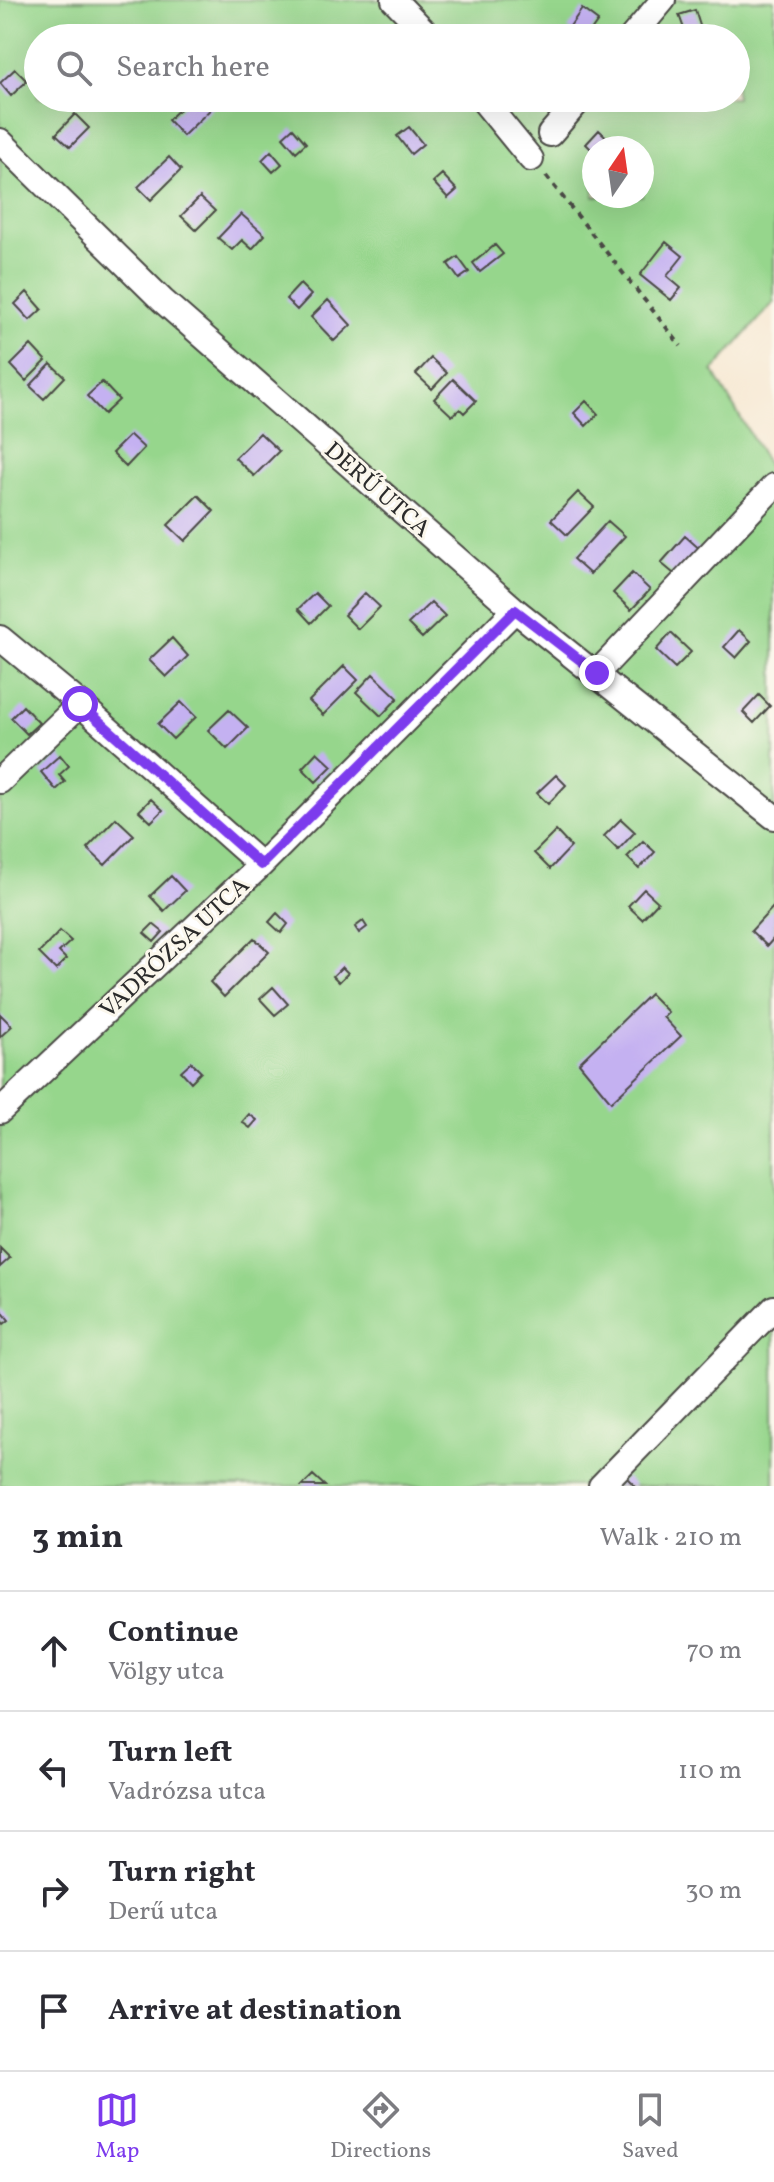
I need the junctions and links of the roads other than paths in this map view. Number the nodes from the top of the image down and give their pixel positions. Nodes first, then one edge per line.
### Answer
1 (394, 0) edge
2 (663, 0) edge
3 (417, 24) edge
4 (643, 24) edge
5 (492, 112) edge
6 (569, 112) edge
7 (550, 134) dead end
8 (0, 141) edge
9 (531, 159) road end
10 (774, 486) edge
11 (515, 610) junction
12 (0, 638) edge
13 (597, 673) junction
14 (80, 704) junction
15 (0, 781) edge
16 (774, 817) edge
17 (261, 865) junction
18 (0, 1111) edge
19 (774, 1308) edge
20 (601, 1486) edge

1 - 3 street
2 - 4 street
5 - 9 street
6 - 7 street
8 - 11 street, DERŰ UTCA
10 - 13 street
11 - 13 street, DERŰ UTCA
11 - 17 street, VADRÓZSA UTCA
12 - 14 street
13 - 16 street, DERŰ UTCA
14 - 15 street
14 - 17 street
17 - 18 street, VADRÓZSA UTCA
19 - 20 street

